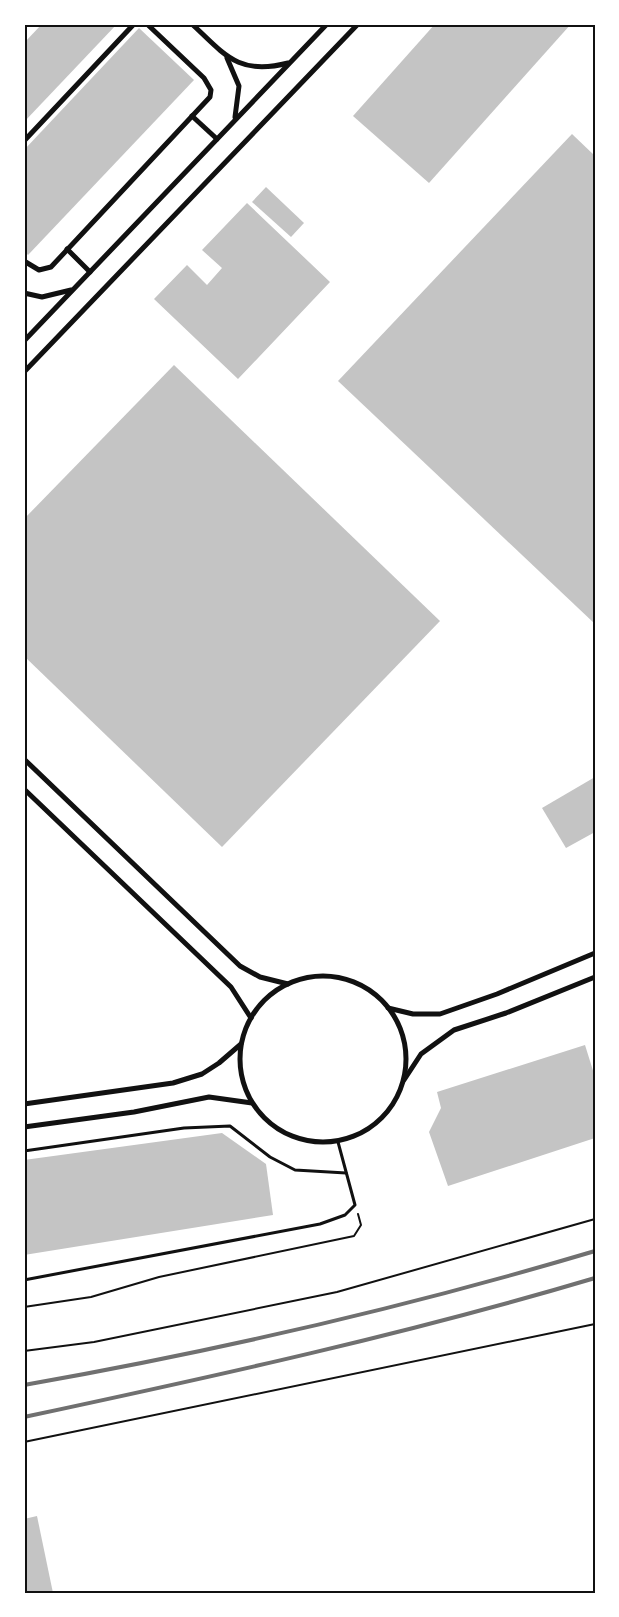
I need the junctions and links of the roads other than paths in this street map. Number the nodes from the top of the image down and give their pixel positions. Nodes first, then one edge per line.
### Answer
1 (134, 24) edge
2 (147, 24) edge
3 (192, 24) edge
4 (327, 24) edge
5 (358, 24) edge
6 (226, 56) junction
7 (290, 63) junction
8 (192, 116) junction
9 (235, 120) junction
10 (218, 139) junction
11 (24, 141) edge
12 (68, 249) junction
13 (24, 261) edge
14 (90, 272) junction
15 (73, 290) junction
16 (24, 293) edge
17 (24, 341) edge
18 (24, 372) edge
19 (24, 759) edge
20 (24, 789) edge
21 (595, 953) edge
22 (595, 977) edge
23 (288, 984) junction
24 (388, 1008) junction
25 (251, 1018) junction
26 (241, 1044) junction
27 (404, 1082) junction
28 (252, 1103) junction
29 (24, 1104) edge
30 (24, 1127) edge
31 (338, 1142) junction
32 (24, 1151) edge
33 (346, 1173) junction
34 (24, 1280) edge

1 - 11 street
2 - 8 street
3 - 6 street
4 - 7 street
5 - 18 street
6 - 7 street
6 - 9 street
7 - 9 street
8 - 10 street
8 - 12 street
9 - 10 street
10 - 14 street
12 - 13 street
12 - 14 street
14 - 15 street
15 - 16 street
15 - 17 street
19 - 23 street
20 - 25 street
21 - 24 street
22 - 27 street
23 - 24 street
23 - 25 street
24 - 27 street
25 - 26 street
26 - 28 street
26 - 29 street
27 - 31 street
28 - 30 street
28 - 31 street
31 - 33 lane
32 - 33 lane
33 - 34 lane

